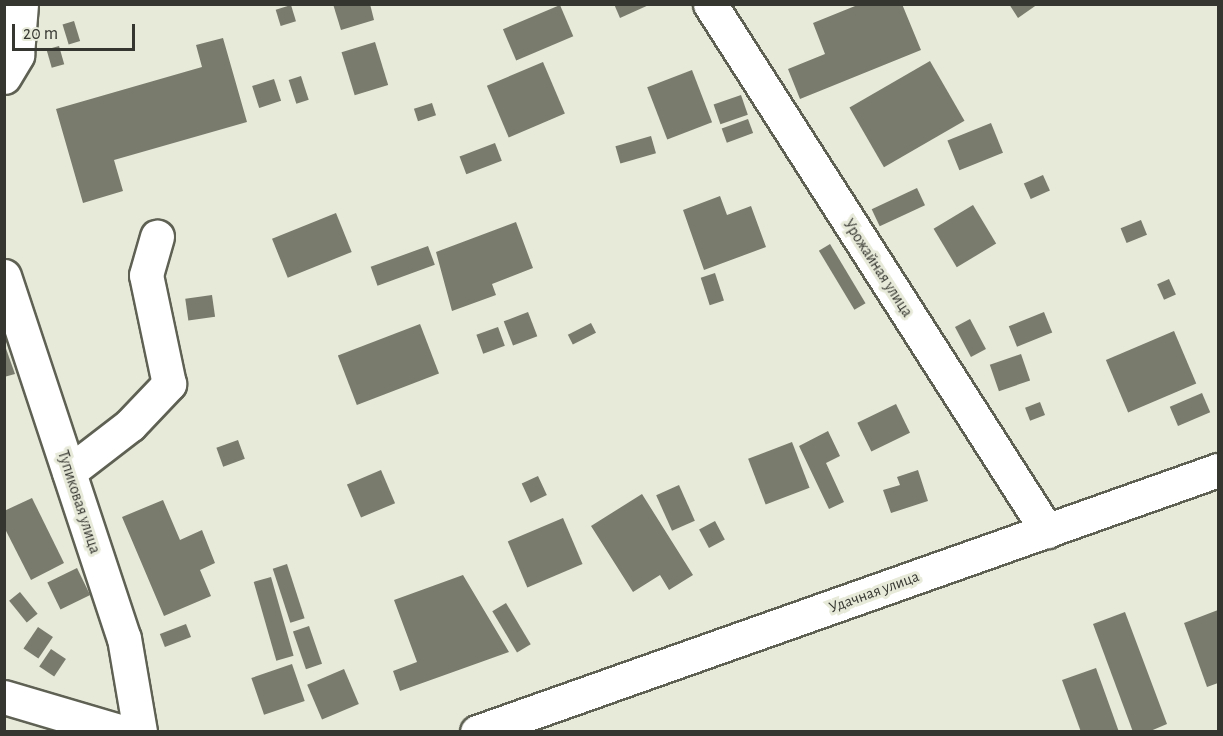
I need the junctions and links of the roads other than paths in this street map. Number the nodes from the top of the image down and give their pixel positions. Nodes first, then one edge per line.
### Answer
1 (21, 4) edge
2 (710, 4) edge
3 (4, 77) edge
4 (157, 237) dead end
5 (4, 276) edge
6 (1218, 470) edge
7 (69, 472) junction
8 (1047, 531) junction
9 (4, 697) edge
10 (529, 723) edge
11 (122, 732) edge
12 (140, 732) edge
13 (477, 732) edge

1 - 3 street
2 - 8 street, Урожайная улица
4 - 7 street
5 - 7 street, Тупиковая улица
6 - 8 street, Удачная улица
7 - 12 street, Тупиковая улица
8 - 10 street, Удачная улица
9 - 11 street
10 - 13 street, Удачная улица

